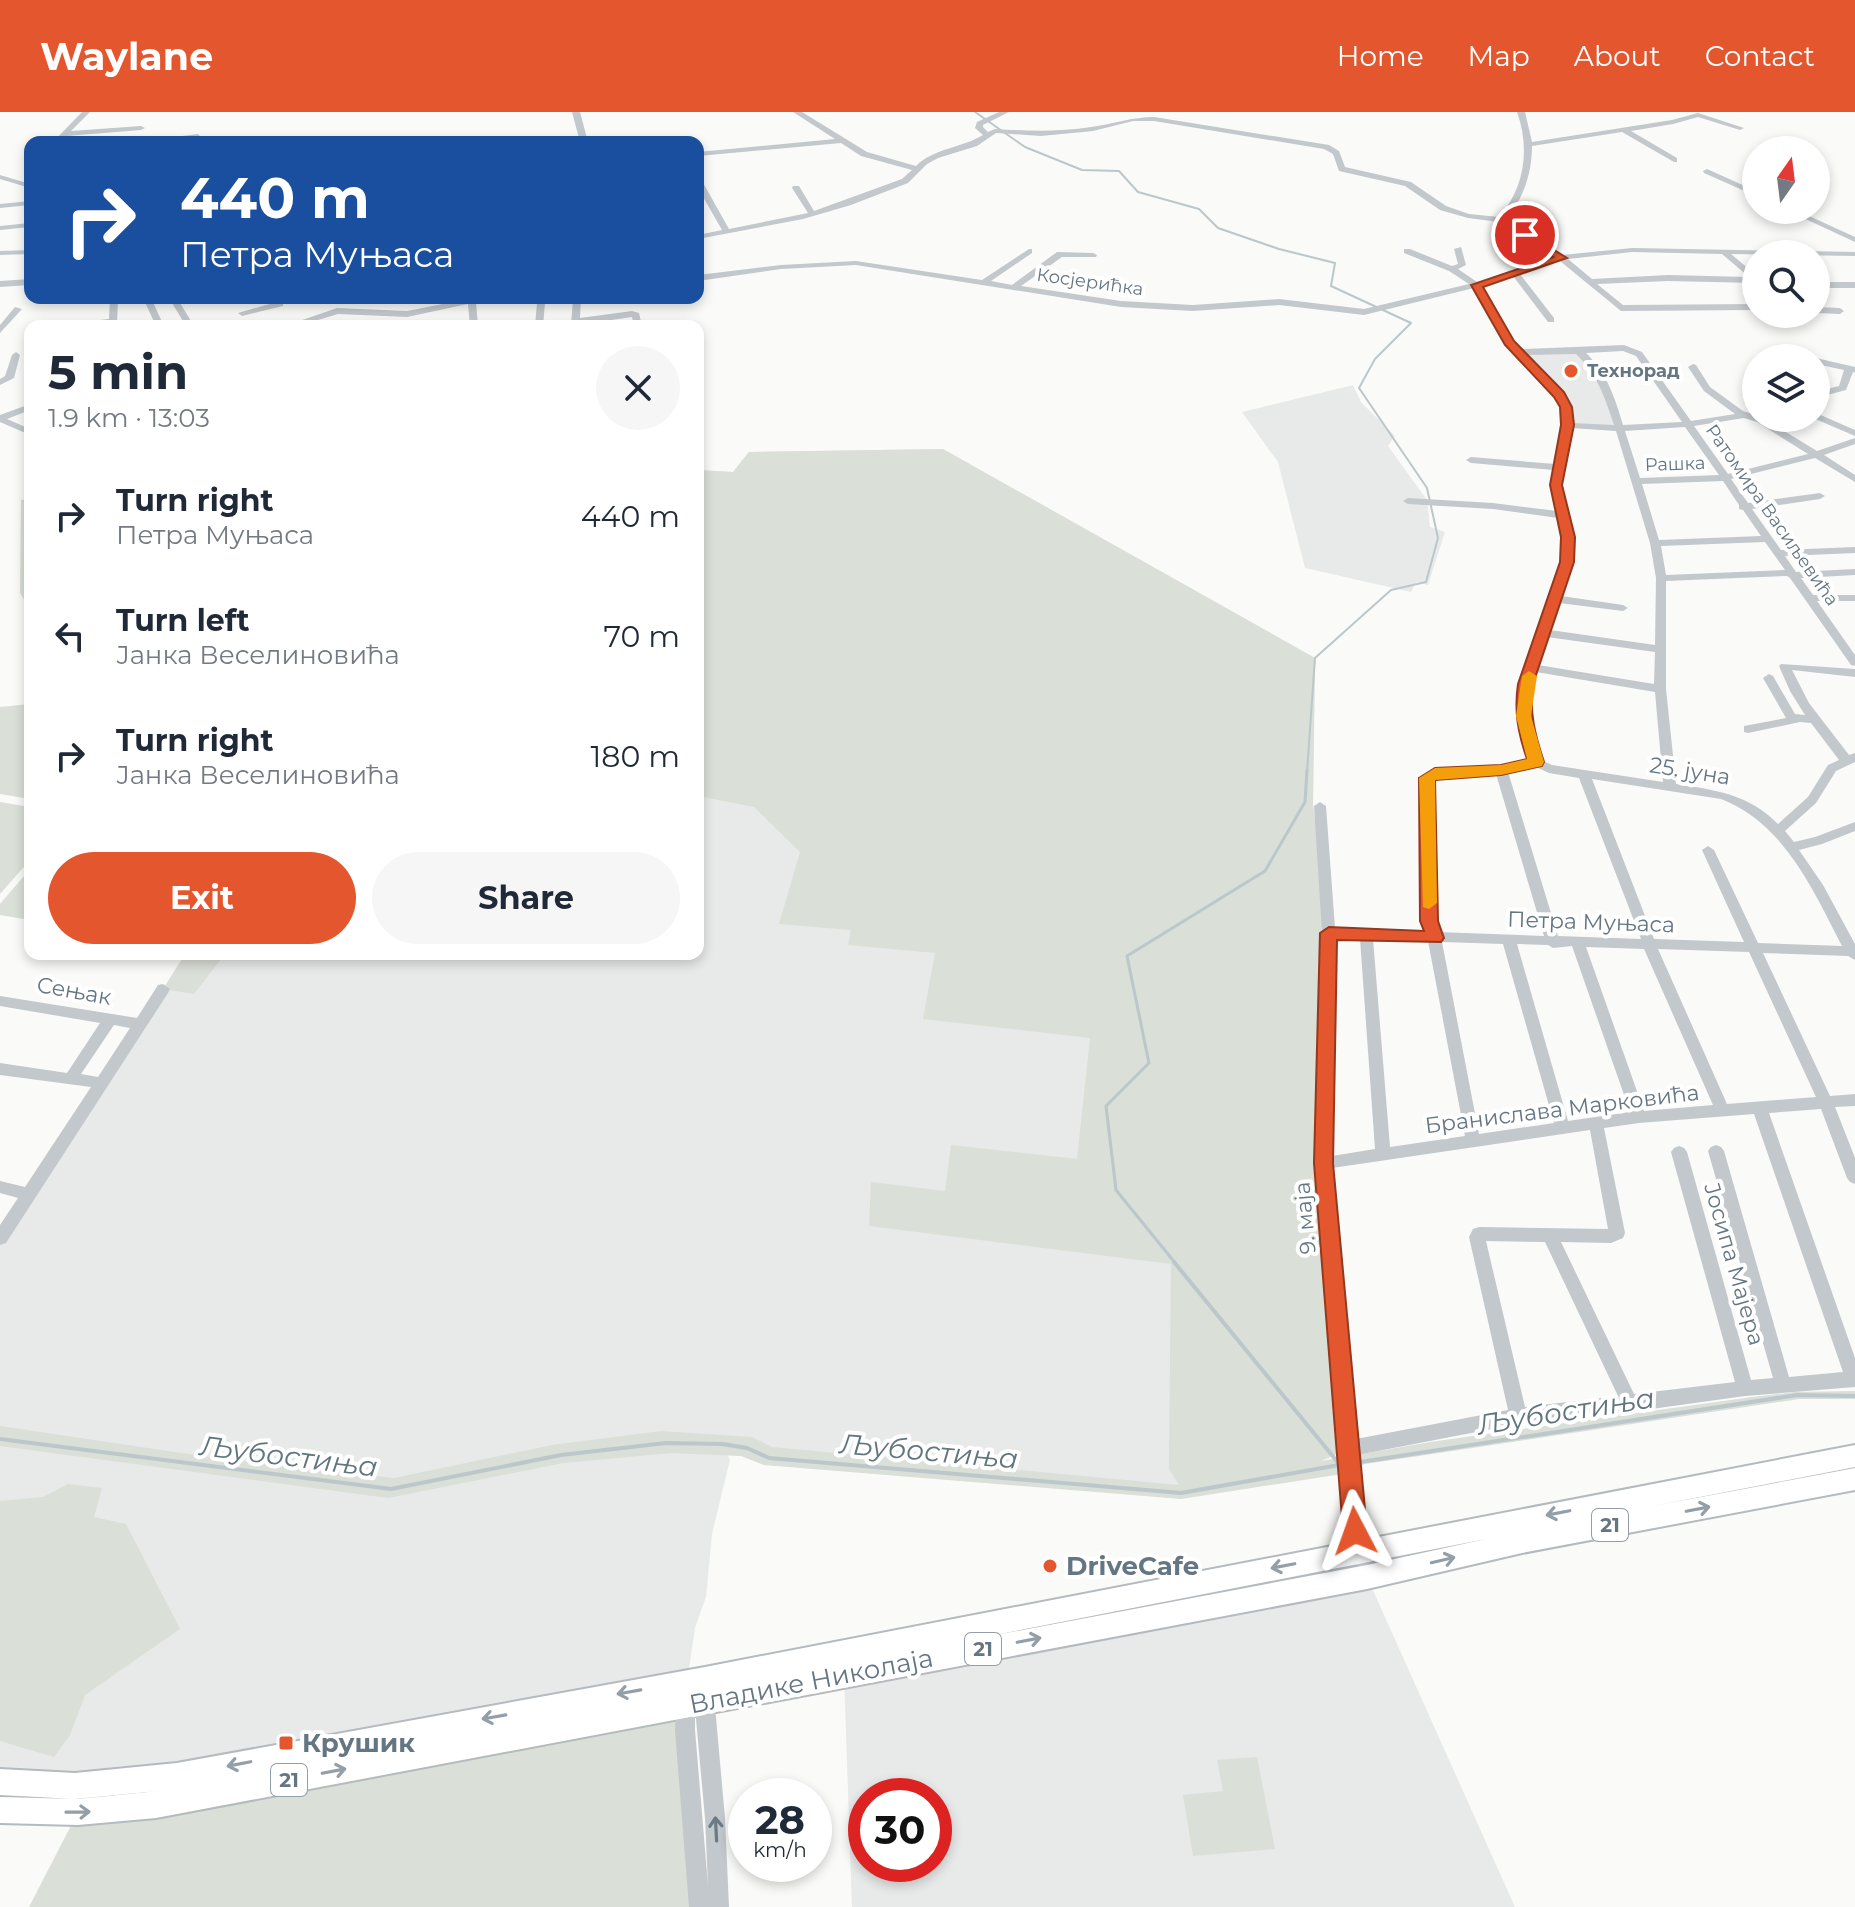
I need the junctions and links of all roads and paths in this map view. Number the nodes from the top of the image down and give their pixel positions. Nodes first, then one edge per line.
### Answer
1 (86, 112) edge
2 (576, 112) edge
3 (797, 112) edge
4 (1005, 112) edge
5 (1173, 112) edge
6 (1521, 112) edge
7 (1198, 126) junction
8 (141, 128) dead end
9 (1740, 128) dead end
10 (1624, 130) junction
11 (990, 133) junction
12 (66, 134) junction
13 (64, 136) edge
14 (582, 136) edge
15 (839, 141) junction
16 (1527, 145) junction
17 (704, 153) edge
18 (1674, 160) dead end
19 (918, 169) junction
20 (1707, 171) dead end
21 (0, 177) edge
22 (24, 182) edge
23 (1742, 187) edge
24 (796, 188) dead end
25 (704, 192) edge
26 (24, 204) edge
27 (0, 206) edge
28 (812, 214) junction
29 (1501, 220) junction
30 (1820, 224) edge
31 (24, 226) edge
32 (0, 228) edge
33 (726, 231) junction
34 (704, 236) edge
35 (1855, 240) edge
36 (1458, 249) dead end
37 (1029, 251) dead end
38 (1407, 251) dead end
39 (24, 252) edge
40 (1725, 253) junction
41 (1, 254) edge
42 (1855, 254) edge
43 (1093, 255) dead end
44 (1561, 258) junction
45 (1742, 268) edge
46 (1452, 269) junction
47 (1515, 273) junction
48 (704, 277) edge
49 (1742, 280) edge
50 (24, 282) edge
51 (985, 282) junction
52 (1588, 282) junction
53 (0, 284) edge
54 (1476, 285) junction
55 (1830, 285) edge
56 (1855, 285) edge
57 (1014, 287) junction
58 (268, 304) edge
59 (368, 304) edge
60 (457, 304) edge
61 (1742, 307) edge
62 (18, 309) dead end
63 (365, 311) junction
64 (1830, 311) edge
65 (1840, 311) dead end
66 (242, 313) dead end
67 (407, 314) junction
68 (306, 320) edge
69 (408, 320) edge
70 (598, 320) edge
71 (636, 320) edge
72 (1551, 320) dead end
73 (0, 330) edge
74 (1578, 351) junction
75 (1517, 352) junction
76 (16, 355) dead end
77 (1830, 364) edge
78 (1693, 367) dead end
79 (1852, 369) edge
80 (0, 382) edge
81 (1843, 388) junction
82 (1830, 391) edge
83 (1855, 392) edge
84 (24, 409) edge
85 (1742, 414) edge
86 (1742, 415) edge
87 (0, 418) edge
88 (1830, 422) edge
89 (1567, 425) junction
90 (1689, 426) junction
91 (24, 429) edge
92 (1620, 429) junction
93 (1779, 432) edge
94 (1855, 433) edge
95 (1855, 441) edge
96 (1815, 455) junction
97 (1471, 460) dead end
98 (1558, 467) junction
99 (1723, 478) junction
100 (1855, 479) edge
101 (1635, 481) junction
102 (1820, 496) dead end
103 (1408, 501) dead end
104 (1743, 507) junction
105 (1562, 515) junction
106 (1766, 539) junction
107 (1655, 543) junction
108 (1855, 550) edge
109 (1777, 553) junction
110 (1855, 572) edge
111 (1790, 574) junction
112 (1661, 578) junction
113 (1808, 598) junction
114 (1855, 598) edge
115 (1556, 599) junction
116 (1623, 608) dead end
117 (1545, 633) junction
118 (1838, 641) junction
119 (1855, 642) edge
120 (1660, 649) junction
121 (1855, 663) edge
122 (1533, 668) junction
123 (1855, 673) edge
124 (1769, 678) dead end
125 (1660, 689) junction
126 (1795, 720) junction
127 (1814, 720) junction
128 (1748, 729) dead end
129 (1851, 758) edge
130 (1536, 762) junction
131 (1501, 770) junction
132 (1585, 776) junction
133 (1670, 787) junction
134 (1320, 806) dead end
135 (1855, 826) edge
136 (1779, 830) junction
137 (1791, 847) junction
138 (1708, 850) dead end
139 (1329, 933) junction
140 (1366, 935) junction
141 (1435, 938) junction
142 (1509, 941) junction
143 (1553, 943) junction
144 (1578, 943) junction
145 (1650, 946) junction
146 (1752, 948) junction
147 (1854, 954) edge
148 (163, 989) dead end
149 (0, 1001) edge
150 (110, 1019) junction
151 (140, 1024) junction
152 (0, 1069) edge
153 (70, 1079) junction
154 (101, 1083) junction
155 (1855, 1100) edge
156 (1826, 1103) junction
157 (1760, 1109) junction
158 (1723, 1112) junction
159 (1639, 1117) junction
160 (1596, 1123) junction
161 (1563, 1128) junction
162 (1473, 1141) junction
163 (1716, 1151) dead end
164 (1679, 1152) dead end
165 (1383, 1155) junction
166 (1324, 1163) junction
167 (1855, 1178) edge
168 (0, 1187) edge
169 (29, 1194) junction
170 (1549, 1234) junction
171 (0, 1238) edge
172 (1854, 1379) edge
173 (1783, 1385) junction
174 (1745, 1388) junction
175 (1630, 1404) junction
176 (1518, 1416) junction
177 (1350, 1448) junction
178 (1855, 1456) edge
179 (1855, 1479) edge
180 (1359, 1551) junction
181 (1367, 1577) junction
182 (695, 1692) junction
183 (0, 1782) edge
184 (0, 1810) edge
185 (699, 1907) edge
186 (719, 1907) edge

1 - 12 street
2 - 14 street
3 - 15 street
4 - 11 street
5 - 7 street
6 - 16 street
7 - 11 street
7 - 29 street
8 - 12 street
9 - 10 street
10 - 16 street
10 - 18 street
11 - 19 street
12 - 13 street
15 - 17 street
15 - 19 street
16 - 29 street
19 - 28 street
20 - 23 street
21 - 22 street
24 - 28 street
25 - 33 street
26 - 27 street
28 - 33 street
29 - 44 street
30 - 35 street
31 - 32 street
33 - 34 street
36 - 46 street
37 - 51 street
38 - 46 street
39 - 41 street
40 - 42 street, Косјерићка
40 - 44 street, Косјерићка
40 - 45 street
43 - 57 street
44 - 47 street, Косјерићка
44 - 52 street
46 - 54 street
47 - 54 street, Косјерићка
47 - 72 street
48 - 51 street, Косјерићка
49 - 52 street
50 - 53 street
51 - 57 street, Косјерићка
52 - 61 street
54 - 57 street, Косјерићка
54 - 75 street
55 - 56 street
58 - 66 street
59 - 63 street
60 - 67 street
62 - 73 street
63 - 67 street
63 - 68 street
64 - 65 street
67 - 69 street
70 - 71 street
74 - 75 street
74 - 90 street, Ратомира Васиљевића
74 - 92 street
75 - 89 street
76 - 80 street
77 - 79 street
78 - 85 street
79 - 81 street
81 - 82 street
81 - 83 street
84 - 87 street
86 - 90 street
87 - 91 street
88 - 94 street
89 - 92 street, Ратомира Васиљевића
89 - 98 street
90 - 92 street, Ратомира Васиљевића
90 - 99 street, Ратомира Васиљевића
92 - 101 street
93 - 96 street
95 - 96 street, Рашка
96 - 99 street, Рашка
96 - 100 street
97 - 98 street
98 - 105 street
99 - 101 street, Рашка
99 - 104 street, Ратомира Васиљевића
101 - 107 street
102 - 104 street
103 - 105 street
104 - 106 street, Ратомира Васиљевића
105 - 115 street
106 - 107 street
106 - 109 street, Ратомира Васиљевића
107 - 112 street
108 - 109 street
109 - 111 street, Ратомира Васиљевића
110 - 111 street
111 - 112 street
111 - 113 street, Ратомира Васиљевића
112 - 120 street
113 - 114 street
113 - 118 street, Ратомира Васиљевића
115 - 116 street
115 - 117 street
117 - 120 street
117 - 122 street
118 - 119 street
118 - 121 street, Ратомира Васиљевића
120 - 125 street
122 - 125 street
122 - 130 street
123 - 127 street
124 - 126 street
125 - 133 street
126 - 127 street
126 - 128 street
127 - 129 street
129 - 136 street
130 - 131 street
130 - 132 street, 25. јуна
131 - 141 street
131 - 143 street
132 - 133 street, 25. јуна
132 - 145 street
133 - 136 street, 25. јуна
134 - 139 street, 9. маја
135 - 137 street
136 - 137 street, 25. јуна
137 - 147 street, 25. јуна
138 - 146 street
139 - 140 street, Петра Муњаса
139 - 166 street, 9. маја
140 - 141 street, Петра Муњаса
140 - 165 street
141 - 142 street, Петра Муњаса
141 - 162 street
142 - 143 street, Петра Муњаса
142 - 161 street
143 - 144 street, Петра Муњаса
144 - 145 street, Петра Муњаса
144 - 159 street
145 - 146 street, Петра Муњаса
145 - 158 street
146 - 147 street, Петра Муњаса
146 - 156 street
148 - 151 street
149 - 150 street, Сењак
150 - 151 street, Сењак
150 - 153 street
151 - 154 street
152 - 153 street
153 - 154 street
154 - 169 street
155 - 156 street, Бранислава Марковића
156 - 157 street, Бранислава Марковића
156 - 167 street
157 - 158 street, Бранислава Марковића
157 - 172 street
158 - 159 street, Бранислава Марковића
159 - 160 street, Бранислава Марковића
160 - 161 street, Бранислава Марковића
160 - 170 street
161 - 162 street, Бранислава Марковића
162 - 165 street, Бранислава Марковића
163 - 173 street
164 - 174 street, Јосипа Мајера
165 - 166 street, Бранислава Марковића
166 - 177 street, 9. маја
168 - 169 street
169 - 171 street
170 - 175 street
170 - 176 street
172 - 173 street
173 - 174 street
174 - 175 street
175 - 176 street
176 - 177 street
177 - 180 street, 9. маја
178 -> 180 main road, Владике Николаја / 21
181 -> 179 main road, Владике Николаја / 21
180 - 181 street, 9. маја
180 -> 182 main road, Владике Николаја / 21
182 -> 181 main road, Владике Николаја / 21
182 -> 183 main road, Владике Николаја / 21
184 -> 182 main road, Владике Николаја / 21
182 - 185 street
186 -> 182 street

